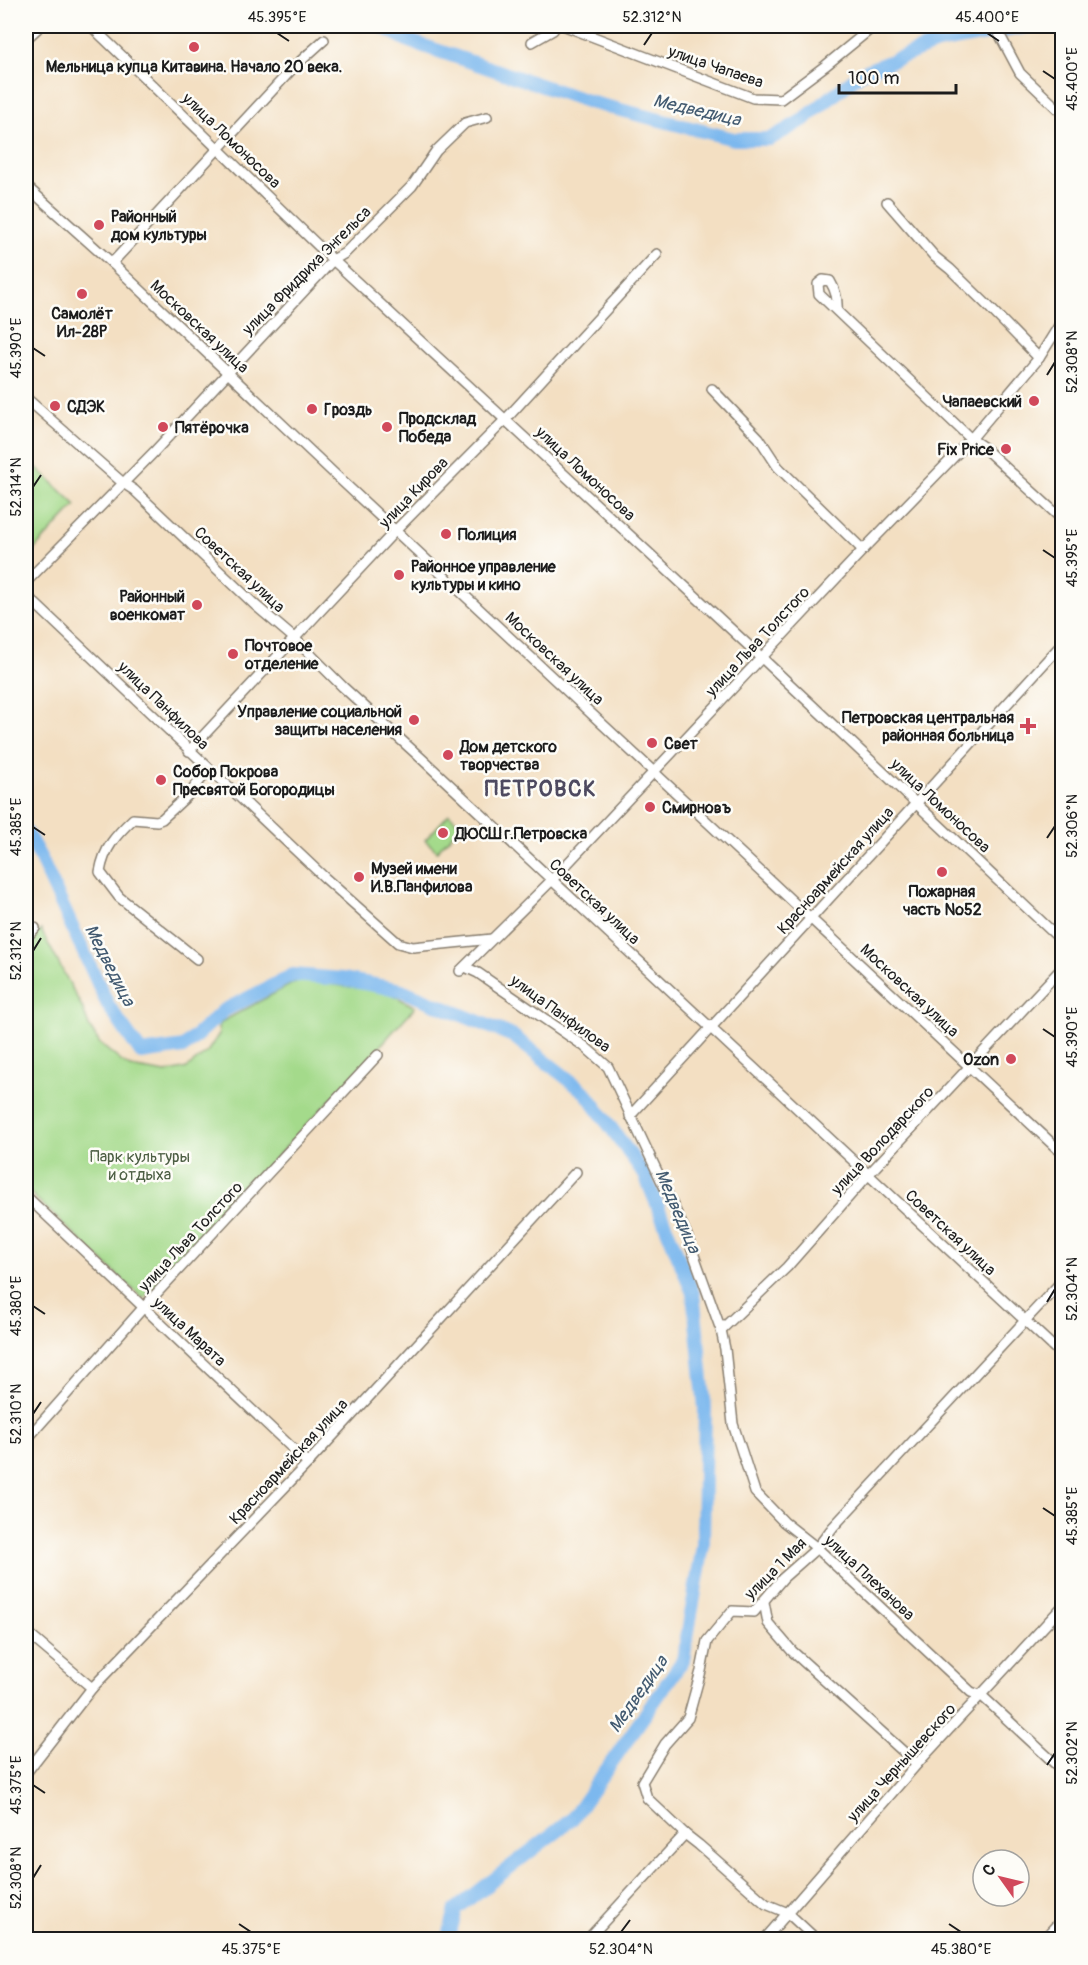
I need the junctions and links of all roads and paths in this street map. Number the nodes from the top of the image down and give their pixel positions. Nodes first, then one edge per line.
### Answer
1 (40, 26) edge
2 (91, 26) edge
3 (539, 26) edge
4 (565, 26) edge
5 (874, 26) edge
6 (995, 26) edge
7 (556, 27) edge
8 (26, 39) edge
9 (324, 40) dead end
10 (531, 42) dead end
11 (1062, 113) edge
12 (487, 117) dead end
13 (218, 149) junction
14 (26, 186) edge
15 (887, 202) dead end
16 (657, 254) dead end
17 (333, 260) junction
18 (112, 263) junction
19 (837, 311) dead end
20 (1062, 321) edge
21 (1039, 358) junction
22 (227, 372) junction
23 (712, 389) dead end
24 (26, 398) edge
25 (506, 418) junction
26 (971, 439) junction
27 (123, 483) junction
28 (1062, 519) edge
29 (396, 530) junction
30 (863, 550) junction
31 (26, 582) edge
32 (26, 595) edge
33 (295, 639) junction
34 (1062, 644) edge
35 (762, 658) junction
36 (189, 751) junction
37 (209, 769) junction
38 (654, 771) junction
39 (917, 803) junction
40 (551, 881) junction
41 (812, 919) junction
42 (35, 928) dead end
43 (26, 938) edge
44 (492, 939) junction
45 (1062, 941) edge
46 (197, 959) dead end
47 (1062, 968) edge
48 (463, 969) joint
49 (710, 1027) junction
50 (378, 1055) dead end
51 (970, 1067) junction
52 (630, 1116) junction
53 (1062, 1153) edge
54 (576, 1172) dead end
55 (868, 1176) junction
56 (26, 1196) edge
57 (1062, 1281) edge
58 (143, 1308) junction
59 (1025, 1321) junction
60 (721, 1330) junction
61 (1062, 1355) edge
62 (26, 1440) edge
63 (308, 1462) junction
64 (817, 1548) junction
65 (764, 1602) junction
66 (1062, 1607) edge
67 (26, 1632) edge
68 (92, 1688) junction
69 (982, 1696) junction
70 (917, 1764) junction
71 (1062, 1770) edge
72 (26, 1773) edge
73 (685, 1834) junction
74 (788, 1913) junction
75 (1062, 1919) edge
76 (587, 1940) edge
77 (764, 1940) edge
78 (817, 1940) edge
79 (1043, 1940) edge

1 - 8 street
2 - 13 street, улица Ломоносова
3 - 7 street
4 - 5 street, улица Чапаева
6 - 11 street
7 - 10 street
9 - 13 street
12 - 17 street, улица Фридриха Энгельса
13 - 17 street, улица Ломоносова
13 - 18 street
14 - 18 street, Московская улица
15 - 21 street
16 - 25 street, улица Кирова
17 - 22 street, улица Фридриха Энгельса
17 - 25 street, улица Ломоносова
18 - 22 street, Московская улица
19 - 26 street
20 - 21 street, улица Льва Толстого
21 - 26 street, улица Льва Толстого
22 - 27 street, улица Фридриха Энгельса
22 - 29 street, Московская улица
23 - 30 street
24 - 27 street, Советская улица
25 - 29 street, улица Кирова
25 - 35 street, улица Ломоносова
26 - 28 street
26 - 30 street, улица Льва Толстого
27 - 31 street, улица Фридриха Энгельса
27 - 33 street, Советская улица
29 - 33 street, улица Кирова
29 - 38 street, Московская улица
30 - 35 street, улица Льва Толстого
32 - 36 street, улица Панфилова
33 - 36 street, улица Кирова
33 - 40 street, Советская улица
34 - 39 street, Красноармейская улица
35 - 38 street, улица Льва Толстого
35 - 39 street, улица Ломоносова
36 - 37 street, улица Панфилова
37 - 44 street, улица Панфилова
37 - 46 street
38 - 40 street, улица Льва Толстого
38 - 41 street, Московская улица
39 - 41 street, Красноармейская улица
39 - 45 street, улица Ломоносова
40 - 44 street, улица Льва Толстого
40 - 49 street, Советская улица
41 - 49 street, Красноармейская улица
41 - 51 street, Московская улица
42 - 43 street
44 - 48 street, улица Льва Толстого
47 - 51 street, улица Володарского
48 - 52 street, улица Панфилова
49 - 52 street, Красноармейская улица
49 - 55 street, Советская улица
50 - 58 street, улица Льва Толстого
51 - 53 street, Московская улица
51 - 55 street, улица Володарского
52 - 60 street, улица Панфилова
54 - 63 street, Красноармейская улица
55 - 59 street, Советская улица
55 - 60 street, улица Володарского
56 - 58 street, улица Марата
57 - 59 street, улица 1 Мая
58 - 62 street, улица Льва Толстого
58 - 63 street, улица Марата
59 - 61 street, Советская улица
59 - 64 street, улица 1 Мая
60 - 64 street, улица Плеханова
63 - 68 street, Красноармейская улица
64 - 65 street, улица 1 Мая
64 - 69 street, улица Плеханова
65 - 70 street
65 - 73 street, улица 1 Мая
66 - 69 street, улица Чернышевского
67 - 68 street
68 - 72 street, Красноармейская улица
69 - 70 street, улица Чернышевского
69 - 71 street, улица Плеханова
70 - 74 street, улица Чернышевского
73 - 74 street
73 - 76 street
74 - 77 street, улица Чернышевского
74 - 78 street
75 - 79 street

